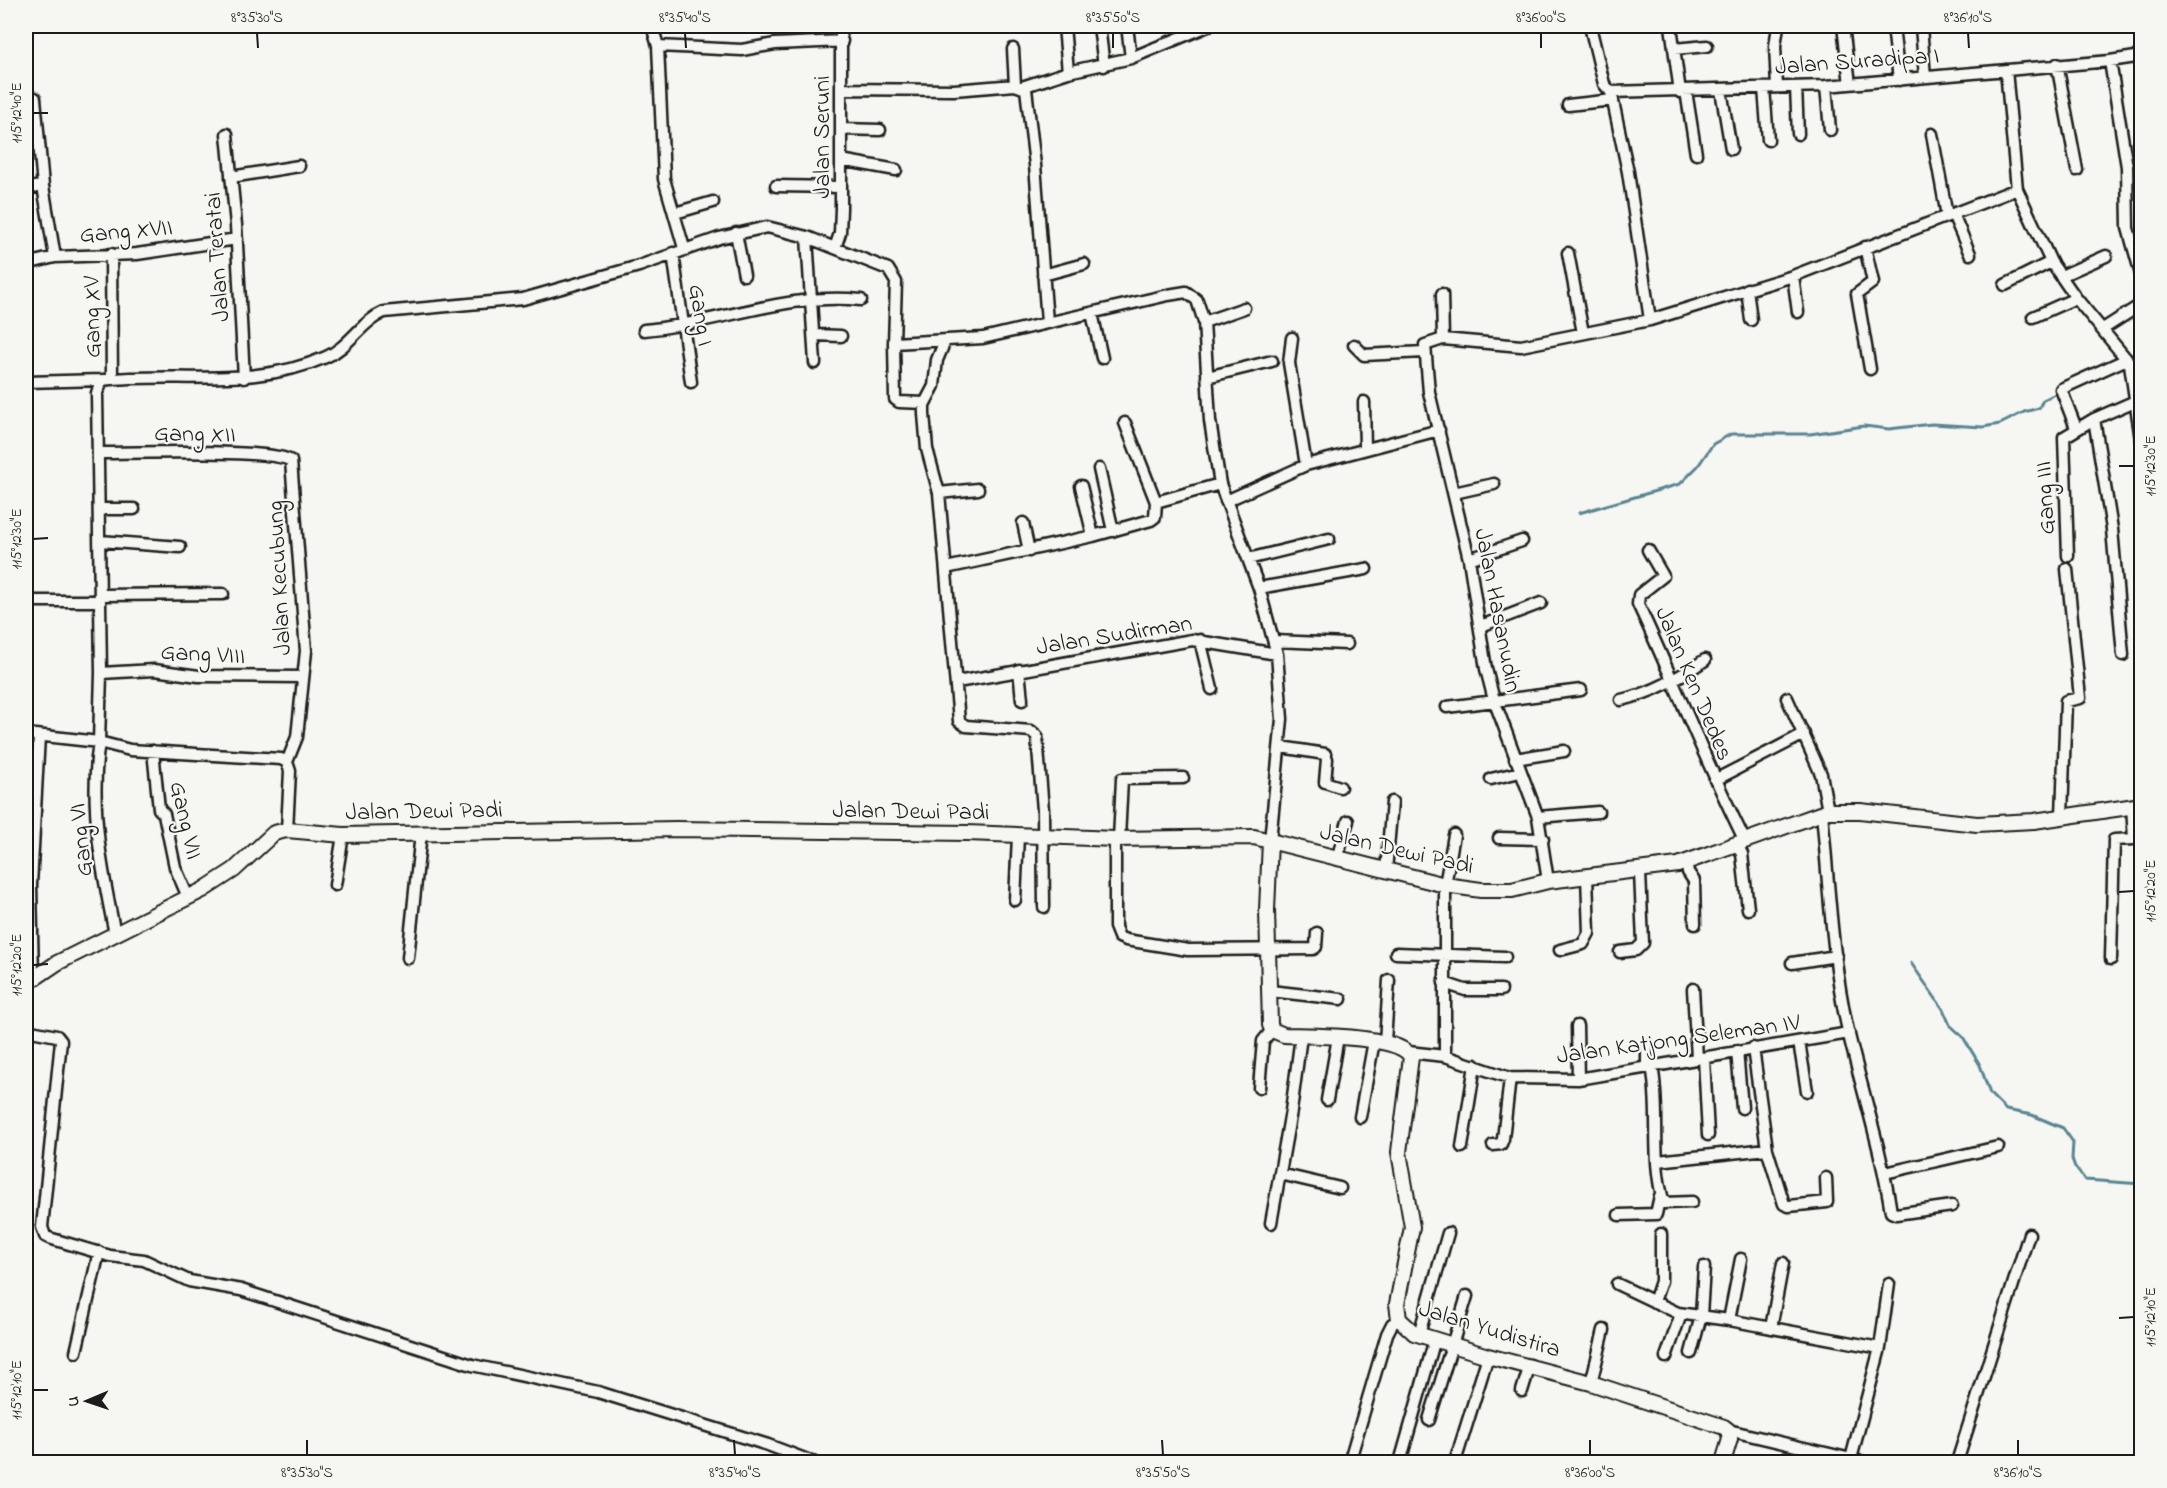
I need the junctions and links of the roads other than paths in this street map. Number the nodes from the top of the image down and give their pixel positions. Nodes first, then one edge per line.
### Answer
1 (652, 26) edge
2 (842, 26) edge
3 (1064, 26) edge
4 (1099, 26) edge
5 (1127, 26) edge
6 (1208, 26) edge
7 (1590, 26) edge
8 (1671, 26) edge
9 (1778, 26) edge
10 (1843, 26) edge
11 (1893, 26) edge
12 (1921, 26) edge
13 (842, 41) junction
14 (658, 46) junction
15 (1707, 46) dead end
16 (1013, 49) dead end
17 (1674, 49) junction
18 (2142, 56) edge
19 (1131, 58) junction
20 (2110, 61) junction
21 (2057, 64) junction
22 (1104, 66) junction
23 (2006, 70) junction
24 (1068, 72) junction
25 (1925, 77) junction
26 (1899, 80) junction
27 (1850, 84) junction
28 (1018, 86) junction
29 (1826, 86) junction
30 (1777, 87) junction
31 (1796, 87) junction
32 (842, 88) junction
33 (1764, 88) junction
34 (1721, 90) junction
35 (1683, 91) junction
36 (1612, 96) junction
37 (35, 98) dead end
38 (1568, 105) dead end
39 (841, 129) junction
40 (880, 130) dead end
41 (1830, 130) dead end
42 (227, 134) dead end
43 (1798, 134) dead end
44 (1932, 134) dead end
45 (1768, 140) dead end
46 (1731, 149) dead end
47 (1696, 154) dead end
48 (841, 160) junction
49 (299, 166) dead end
50 (896, 170) dead end
51 (2077, 170) dead end
52 (231, 177) junction
53 (43, 186) junction
54 (776, 186) dead end
55 (841, 187) junction
56 (26, 188) edge
57 (2017, 189) junction
58 (713, 202) dead end
59 (675, 213) junction
60 (1950, 215) junction
61 (736, 234) junction
62 (807, 237) junction
63 (237, 239) junction
64 (1865, 247) junction
65 (835, 248) junction
66 (684, 249) junction
67 (673, 253) junction
68 (1568, 253) dead end
69 (111, 254) junction
70 (1970, 254) dead end
71 (2106, 256) dead end
72 (55, 257) junction
73 (2051, 262) junction
74 (26, 264) edge
75 (1083, 264) dead end
76 (744, 275) dead end
77 (1043, 275) junction
78 (1793, 276) junction
79 (2061, 276) junction
80 (2142, 278) edge
81 (2005, 285) dead end
82 (1747, 289) junction
83 (1442, 294) dead end
84 (2076, 298) junction
85 (810, 299) junction
86 (861, 300) dead end
87 (2142, 304) edge
88 (1244, 308) dead end
89 (1798, 312) dead end
90 (1092, 313) junction
91 (2033, 317) dead end
92 (1650, 320) junction
93 (1751, 320) dead end
94 (1047, 321) junction
95 (1204, 322) junction
96 (682, 327) junction
97 (2103, 329) junction
98 (644, 330) dead end
99 (1583, 333) junction
100 (814, 335) junction
101 (841, 336) dead end
102 (1292, 338) dead end
103 (1443, 339) junction
104 (945, 341) junction
105 (894, 343) junction
106 (1354, 345) dead end
107 (1426, 347) junction
108 (1102, 358) dead end
109 (1272, 361) dead end
110 (815, 363) dead end
111 (2135, 368) edge
112 (1870, 369) dead end
113 (1207, 377) junction
114 (244, 378) junction
115 (107, 379) junction
116 (26, 382) edge
117 (691, 382) dead end
118 (2138, 401) edge
119 (1364, 402) dead end
120 (924, 403) junction
121 (2094, 419) junction
122 (1125, 423) dead end
123 (2076, 428) junction
124 (1438, 430) junction
125 (2142, 447) edge
126 (1365, 448) junction
127 (98, 453) junction
128 (291, 461) joint
129 (1306, 465) junction
130 (1099, 469) dead end
131 (1220, 484) junction
132 (1494, 484) dead end
133 (1081, 486) dead end
134 (978, 489) dead end
135 (939, 493) junction
136 (1454, 493) junction
137 (1226, 501) junction
138 (1156, 502) junction
139 (99, 509) junction
140 (134, 509) dead end
141 (1023, 523) dead end
142 (1113, 531) junction
143 (1093, 536) junction
144 (1329, 539) dead end
145 (100, 541) junction
146 (1522, 541) dead end
147 (180, 548) dead end
148 (1648, 550) dead end
149 (1029, 551) junction
150 (2068, 556) dead end
151 (1248, 559) junction
152 (1469, 559) junction
153 (946, 568) junction
154 (1366, 569) dead end
155 (2067, 569) dead end
156 (1258, 588) junction
157 (223, 594) dead end
158 (100, 598) junction
159 (26, 601) edge
160 (1541, 603) dead end
161 (1481, 626) junction
162 (1200, 640) junction
163 (1274, 641) junction
164 (1347, 644) dead end
165 (1277, 654) junction
166 (2123, 655) dead end
167 (1705, 660) dead end
168 (1019, 670) junction
169 (101, 673) junction
170 (303, 677) junction
171 (1674, 681) junction
172 (957, 682) junction
173 (1212, 689) dead end
174 (1581, 690) dead end
175 (1787, 698) dead end
176 (1022, 700) dead end
177 (1494, 700) junction
178 (1621, 700) dead end
179 (1447, 707) dead end
180 (26, 734) edge
181 (1804, 734) junction
182 (39, 736) junction
183 (99, 742) junction
184 (1281, 747) junction
185 (1564, 750) dead end
186 (153, 751) junction
187 (1515, 759) junction
188 (287, 762) junction
189 (1520, 772) junction
190 (1183, 778) dead end
191 (1491, 779) dead end
192 (1714, 780) junction
193 (1340, 787) dead end
194 (1392, 802) dead end
195 (2137, 805) edge
196 (1598, 812) dead end
197 (1825, 812) junction
198 (2062, 816) junction
199 (1538, 817) junction
200 (30, 819) edge
201 (1348, 821) dead end
202 (287, 830) junction
203 (421, 833) junction
204 (343, 835) junction
205 (1454, 835) dead end
206 (1018, 836) junction
207 (1044, 836) junction
208 (1498, 838) dead end
209 (1117, 839) junction
210 (1543, 839) junction
211 (1270, 841) junction
212 (1741, 842) junction
213 (1337, 859) junction
214 (1686, 863) junction
215 (1386, 871) junction
216 (1640, 872) junction
217 (1587, 876) junction
218 (1548, 881) junction
219 (335, 885) dead end
220 (1445, 885) junction
221 (188, 897) junction
222 (1015, 900) dead end
223 (1044, 907) dead end
224 (1748, 909) dead end
225 (1695, 924) dead end
226 (115, 933) junction
227 (1317, 933) dead end
228 (1269, 950) junction
229 (1560, 950) dead end
230 (1620, 952) dead end
231 (1395, 953) dead end
232 (1443, 955) junction
233 (1836, 956) junction
234 (1505, 957) dead end
235 (408, 958) dead end
236 (2111, 959) dead end
237 (1792, 963) dead end
238 (29, 980) edge
239 (1389, 980) dead end
240 (1444, 983) junction
241 (1693, 989) dead end
242 (1501, 990) dead end
243 (1270, 991) junction
244 (1341, 999) dead end
245 (1576, 1026) dead end
246 (26, 1030) edge
247 (1272, 1030) junction
248 (1849, 1033) junction
249 (1301, 1036) junction
250 (1338, 1037) junction
251 (1380, 1042) junction
252 (1799, 1042) junction
253 (1647, 1046) dead end
254 (1753, 1048) junction
255 (1737, 1051) junction
256 (1408, 1052) junction
257 (1444, 1056) junction
258 (1701, 1058) junction
259 (1475, 1065) junction
260 (1649, 1067) junction
261 (1510, 1078) junction
262 (1578, 1079) junction
263 (1259, 1088) dead end
264 (1807, 1091) dead end
265 (1327, 1100) dead end
266 (1742, 1108) dead end
267 (1360, 1117) dead end
268 (1708, 1135) dead end
269 (1493, 1145) dead end
270 (1462, 1147) dead end
271 (1998, 1147) dead end
272 (1767, 1149) junction
273 (1658, 1161) junction
274 (1885, 1173) junction
275 (1280, 1174) junction
276 (1826, 1178) dead end
277 (1340, 1188) dead end
278 (1660, 1192) junction
279 (1692, 1202) dead end
280 (1952, 1206) dead end
281 (1619, 1215) dead end
282 (1271, 1223) dead end
283 (1448, 1233) dead end
284 (1661, 1234) dead end
285 (2030, 1234) dead end
286 (99, 1252) junction
287 (1741, 1259) dead end
288 (1783, 1263) dead end
289 (1704, 1267) dead end
290 (1617, 1284) dead end
291 (1889, 1284) dead end
292 (1467, 1296) dead end
293 (1654, 1302) junction
294 (1682, 1314) junction
295 (1701, 1316) junction
296 (1399, 1318) junction
297 (1729, 1320) junction
298 (1771, 1328) junction
299 (1604, 1330) dead end
300 (1419, 1334) junction
301 (1435, 1339) junction
302 (1452, 1345) junction
303 (1880, 1348) junction
304 (76, 1352) dead end
305 (1691, 1353) dead end
306 (1488, 1356) junction
307 (1666, 1357) dead end
308 (1530, 1365) junction
309 (1591, 1383) junction
310 (1522, 1391) dead end
311 (1429, 1420) dead end
312 (1728, 1430) junction
313 (1352, 1456) dead end
314 (1851, 1459) junction
315 (813, 1462) edge
316 (1400, 1462) edge
317 (1455, 1462) edge
318 (1723, 1462) edge
319 (1864, 1462) edge
320 (1957, 1462) edge

1 - 14 street
2 - 13 street, Jalan Seruni
3 - 24 street
4 - 22 street
5 - 19 street
6 - 19 street
7 - 36 street
8 - 17 street
9 - 30 street
10 - 27 street
11 - 26 street
12 - 25 street
13 - 14 street
13 - 32 street, Jalan Seruni
14 - 59 street
15 - 17 street
16 - 28 street
17 - 35 street
18 - 20 street, Jalan Suradipa I
19 - 22 street
20 - 21 street, Jalan Suradipa I
20 - 80 street
21 - 23 street, Jalan Suradipa I
21 - 51 street
22 - 24 street
23 - 25 street, Jalan Suradipa I
23 - 57 street
24 - 28 street
25 - 26 street, Jalan Suradipa I
26 - 27 street, Jalan Suradipa I
27 - 29 street, Jalan Suradipa I
28 - 32 street
28 - 77 street
29 - 31 street, Jalan Suradipa I
29 - 41 street
30 - 31 street, Jalan Suradipa I
30 - 33 street, Jalan Suradipa I
31 - 43 street
32 - 39 street, Jalan Seruni
33 - 34 street, Jalan Suradipa I
33 - 45 street
34 - 35 street, Jalan Suradipa I
34 - 46 street
35 - 36 street, Jalan Suradipa I
35 - 47 street
36 - 38 street, Jalan Suradipa I
36 - 92 street
37 - 53 street
39 - 40 street
39 - 48 street, Jalan Seruni
42 - 52 street, Jalan Teratai
44 - 60 street
48 - 50 street
48 - 55 street, Jalan Seruni
49 - 52 street
52 - 63 street, Jalan Teratai
53 - 56 street
53 - 72 street
54 - 55 street
55 - 65 street, Jalan Seruni
57 - 60 street
57 - 73 street
58 - 59 street
59 - 66 street
60 - 64 street
60 - 70 street
61 - 62 street
61 - 66 street
61 - 76 street
62 - 65 street
62 - 85 street
63 - 69 street, Gang XVII
63 - 114 street, Jalan Teratai
64 - 78 street
64 - 112 street
65 - 105 street
66 - 67 street
67 - 96 street, Gang I
67 - 114 street
68 - 99 street
69 - 72 street, Gang XVII
69 - 115 street, Gang XV
71 - 79 street
72 - 74 street, Gang XVII
73 - 79 street
73 - 81 street
75 - 77 street
77 - 94 street
78 - 82 street
78 - 89 street
79 - 84 street
82 - 92 street
82 - 93 street
83 - 103 street
84 - 91 street
84 - 97 street
85 - 86 street
85 - 96 street
85 - 100 street
87 - 97 street
88 - 95 street
90 - 94 street
90 - 95 street
90 - 108 street
92 - 99 street
94 - 104 street
95 - 113 street
96 - 98 street
96 - 117 street, Gang I
97 - 111 street
99 - 103 street
100 - 101 street
100 - 110 street
102 - 129 street
103 - 107 street
104 - 105 street
104 - 120 street
105 - 120 street
106 - 107 street
107 - 124 street, Jalan Hasanudin
109 - 113 street
111 - 118 street
111 - 123 street
113 - 131 street
114 - 115 street
115 - 116 street
115 - 127 street, Gang XV
118 - 121 street
118 - 125 street
119 - 126 street
120 - 135 street
121 - 123 street
121 - 166 street
122 - 138 street
123 - 150 street, Gang III
124 - 126 street
124 - 136 street, Jalan Hasanudin
126 - 129 street
127 - 128 street, Gang XII
127 - 139 street, Gang XV
128 - 170 street, Jalan Kecubung
129 - 137 street
130 - 142 street
131 - 137 street
131 - 138 street
132 - 136 street
133 - 143 street
134 - 135 street
135 - 153 street
136 - 152 street, Jalan Hasanudin
137 - 151 street
138 - 142 street
139 - 140 street
139 - 145 street, Gang XV
141 - 149 street
142 - 143 street
143 - 149 street
144 - 151 street
145 - 147 street
145 - 158 street, Gang VI
146 - 152 street
148 - 171 street, Jalan Ken Dedes
149 - 153 street
151 - 156 street
152 - 161 street, Jalan Hasanudin
153 - 172 street
154 - 156 street
155 - 198 street
156 - 163 street
157 - 158 street
158 - 159 street
158 - 169 street, Gang VI
160 - 161 street
161 - 177 street, Jalan Hasanudin
162 - 165 street, Jalan Sudirman
162 - 168 street, Jalan Sudirman
162 - 173 street
163 - 164 street
163 - 165 street
165 - 184 street
167 - 171 street
168 - 172 street, Jalan Sudirman
168 - 176 street
169 - 170 street, Gang VIII
169 - 183 street, Gang VI
170 - 188 street, Jalan Kecubung
171 - 178 street
171 - 192 street, Jalan Ken Dedes
172 - 207 street
174 - 177 street
175 - 181 street
177 - 179 street
177 - 187 street, Jalan Hasanudin
180 - 182 street
181 - 192 street
181 - 197 street
182 - 183 street
182 - 200 street
183 - 186 street
183 - 226 street, Gang VI
184 - 193 street
184 - 211 street
185 - 187 street
186 - 188 street
186 - 221 street, Gang VII
187 - 189 street, Jalan Hasanudin
188 - 202 street
189 - 191 street
189 - 199 street, Jalan Hasanudin
190 - 209 street
192 - 212 street, Jalan Ken Dedes
194 - 215 street
195 - 198 street, Jalan Dewi Padi
195 - 236 street
196 - 199 street
197 - 198 street, Jalan Dewi Padi
197 - 212 street, Jalan Dewi Padi
197 - 233 street
199 - 210 street, Jalan Hasanudin
200 - 238 street
201 - 213 street
202 - 204 street, Jalan Dewi Padi
202 - 221 street
203 - 204 street, Jalan Dewi Padi
203 - 206 street, Jalan Dewi Padi
203 - 235 street
204 - 219 street
205 - 220 street
206 - 207 street, Jalan Dewi Padi
206 - 222 street
207 - 209 street, Jalan Dewi Padi
207 - 223 street
208 - 210 street
209 - 211 street, Jalan Dewi Padi
209 - 228 street
210 - 218 street, Jalan Hasanudin
211 - 213 street, Jalan Dewi Padi
211 - 228 street
212 - 214 street, Jalan Dewi Padi
212 - 224 street, Jalan Ken Dedes
213 - 215 street, Jalan Dewi Padi
214 - 216 street, Jalan Dewi Padi
214 - 225 street
215 - 220 street, Jalan Dewi Padi
216 - 217 street, Jalan Dewi Padi
216 - 230 street
217 - 218 street, Jalan Dewi Padi
217 - 229 street
218 - 220 street, Jalan Dewi Padi
220 - 232 street
221 - 226 street
226 - 238 street
227 - 228 street
228 - 243 street
231 - 232 street
232 - 234 street
232 - 240 street
233 - 237 street
233 - 248 street
239 - 251 street
240 - 242 street
240 - 257 street
241 - 258 street
243 - 244 street
243 - 247 street
245 - 262 street
246 - 286 street
247 - 249 street
247 - 263 street
248 - 252 street, Jalan Katjong Seleman IV
248 - 274 street
249 - 250 street
249 - 275 street
250 - 251 street
250 - 265 street
251 - 256 street
251 - 267 street
252 - 254 street, Jalan Katjong Seleman IV
252 - 264 street
253 - 260 street
254 - 255 street, Jalan Katjong Seleman IV
254 - 272 street
255 - 258 street, Jalan Katjong Seleman IV
255 - 266 street
256 - 257 street, Jalan Katjong Seleman IV
256 - 296 street, Jalan Yudistira
257 - 259 street, Jalan Katjong Seleman IV
258 - 260 street, Jalan Katjong Seleman IV
258 - 268 street
259 - 261 street, Jalan Katjong Seleman IV
259 - 270 street
260 - 262 street, Jalan Katjong Seleman IV
260 - 273 street
261 - 262 street, Jalan Katjong Seleman IV
261 - 269 street
271 - 274 street
272 - 273 street
272 - 276 street
273 - 278 street
274 - 280 street
275 - 277 street
275 - 282 street
278 - 279 street
278 - 281 street
283 - 300 street
284 - 293 street
285 - 320 street
286 - 304 street
286 - 315 street
287 - 297 street
288 - 298 street
289 - 295 street
290 - 293 street
291 - 303 street
292 - 302 street
293 - 294 street
294 - 295 street
294 - 307 street
295 - 297 street
295 - 305 street
296 - 300 street, Jalan Yudistira
296 - 313 street
297 - 298 street
298 - 303 street
299 - 309 street
300 - 301 street, Jalan Yudistira
301 - 302 street, Jalan Yudistira
301 - 316 street
302 - 306 street, Jalan Yudistira
302 - 311 street
303 - 314 street
306 - 308 street, Jalan Yudistira
306 - 317 street
308 - 309 street, Jalan Yudistira
308 - 310 street
309 - 312 street, Jalan Yudistira
312 - 314 street
312 - 318 street
314 - 319 street

